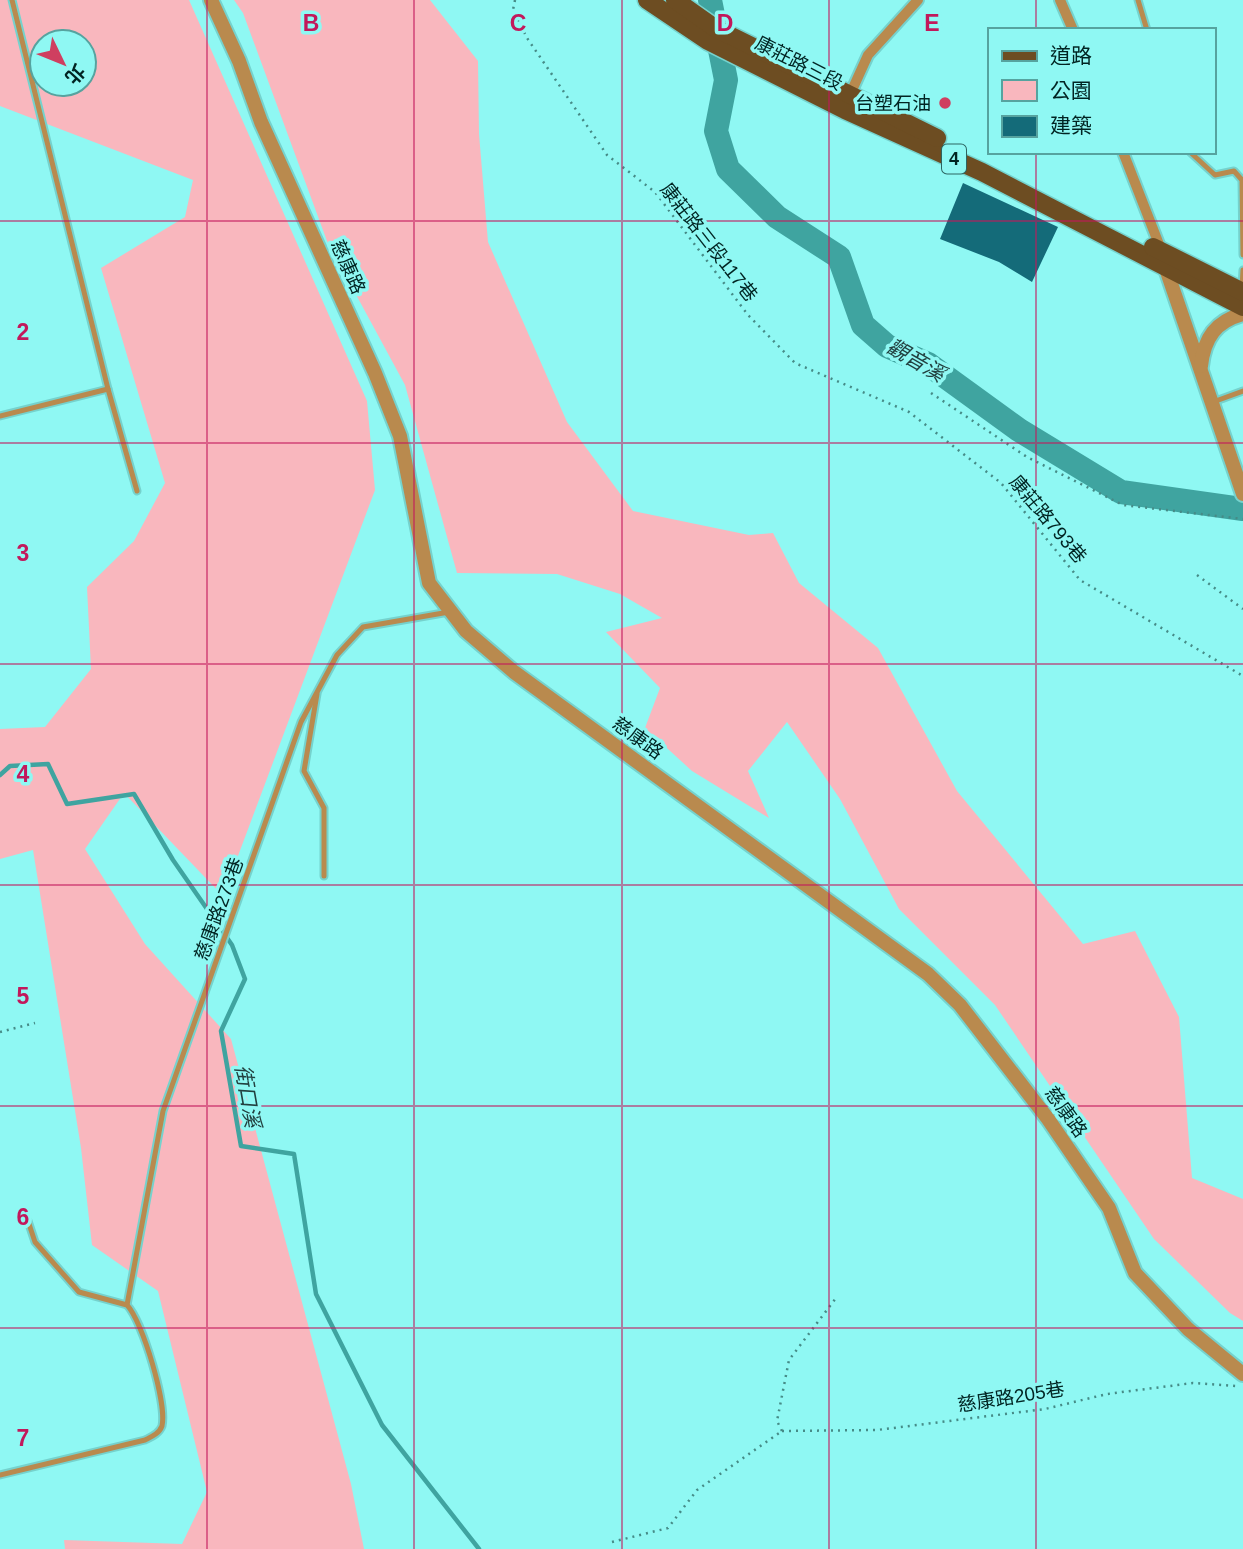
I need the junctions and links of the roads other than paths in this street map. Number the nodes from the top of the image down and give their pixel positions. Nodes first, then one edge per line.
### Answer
1 (12, 0) edge
2 (211, 0) edge
3 (647, 0) edge
4 (675, 0) edge
5 (918, 0) edge
6 (1060, 0) edge
7 (1138, 0) edge
8 (698, 25) junction
9 (1072, 28) edge
10 (1146, 28) edge
11 (847, 103) junction
12 (1124, 154) edge
13 (1192, 154) edge
14 (1243, 255) edge
15 (1163, 259) junction
16 (1243, 270) edge
17 (1243, 297) edge
18 (1243, 314) edge
19 (1201, 367) junction
20 (108, 389) junction
21 (1243, 391) edge
22 (1213, 402) junction
23 (0, 416) edge
24 (136, 491) dead end
25 (1243, 494) edge
26 (449, 612) junction
27 (317, 691) junction
28 (324, 876) dead end
29 (28, 1221) dead end
30 (127, 1305) junction
31 (1243, 1374) edge
32 (0, 1475) edge

1 - 20 lane
2 - 26 street, 慈康路
3 - 8 main road, 康莊路三段 / 4
4 - 8 main road, 康莊路三段 / 4
5 - 11 street
6 - 9 street
7 - 10 lane
8 - 11 main road, 康莊路三段 / 4
11 - 15 main road, 康莊路三段 / 4
12 - 15 street
13 - 14 lane
15 - 17 main road, 4
15 - 19 street
16 - 17 lane
18 - 19 street
19 - 22 street
20 - 23 lane
20 - 24 lane
21 - 22 lane
22 - 25 street
26 - 27 lane, 慈康路273巷
26 - 31 street, 慈康路
27 - 28 lane
27 - 30 lane, 慈康路273巷
29 - 30 lane
30 - 32 lane

